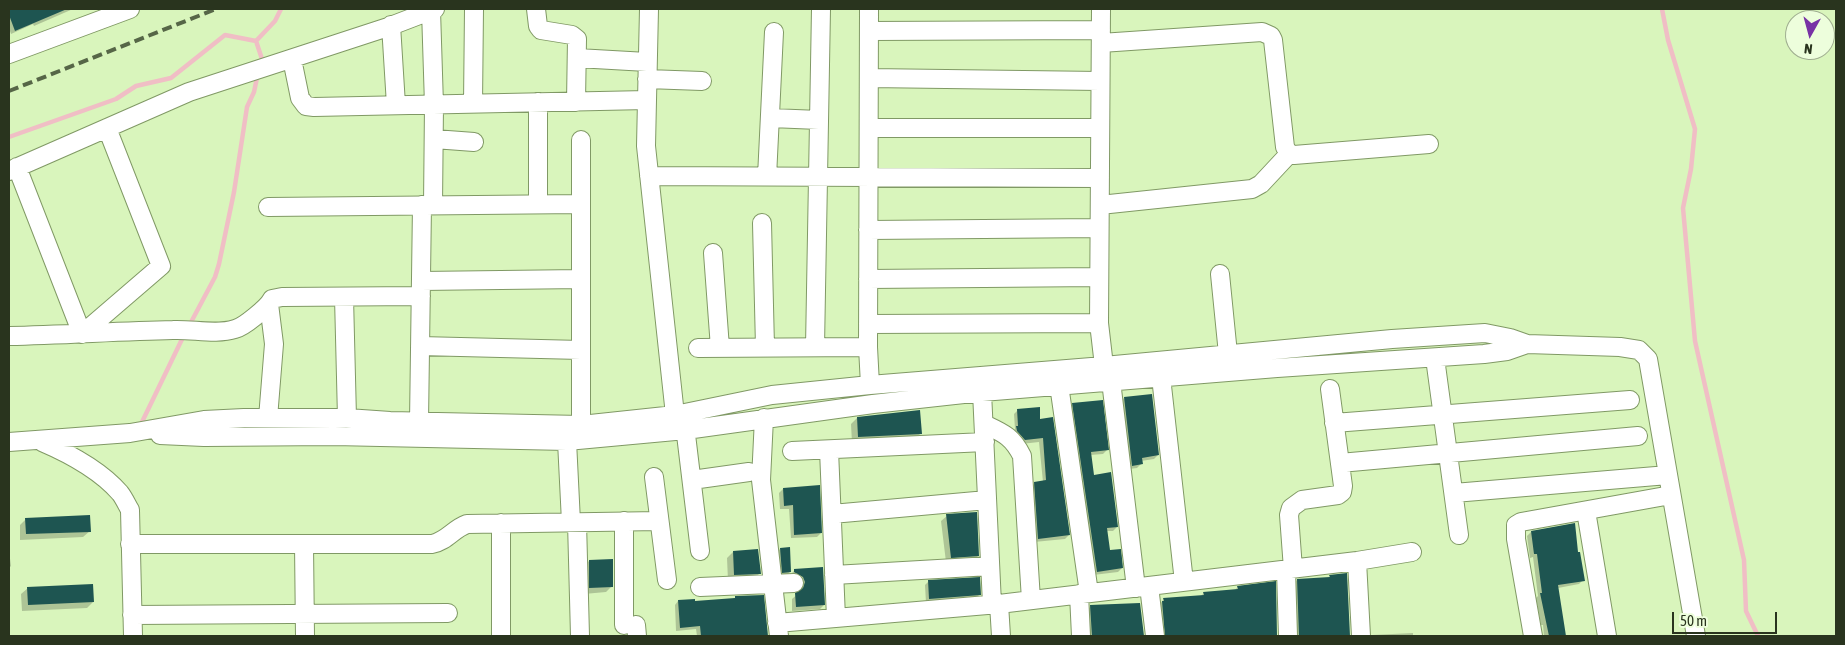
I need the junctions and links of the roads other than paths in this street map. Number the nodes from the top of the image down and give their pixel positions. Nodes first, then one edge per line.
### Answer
1 (130, 9) edge
2 (474, 9) edge
3 (536, 9) edge
4 (649, 9) edge
5 (821, 9) edge
6 (869, 9) edge
7 (1102, 9) edge
8 (433, 10) edge
9 (391, 25) junction
10 (870, 31) junction
11 (774, 32) dead end
12 (1101, 36) junction
13 (9, 54) edge
14 (577, 58) junction
15 (292, 59) junction
16 (648, 62) junction
17 (869, 78) junction
18 (647, 79) junction
19 (702, 81) dead end
20 (1100, 81) junction
21 (647, 100) junction
22 (538, 102) junction
23 (576, 102) junction
24 (474, 104) junction
25 (396, 105) junction
26 (434, 105) junction
27 (771, 118) junction
28 (819, 120) junction
29 (107, 128) junction
30 (869, 128) junction
31 (1100, 128) junction
32 (434, 139) junction
33 (581, 140) dead end
34 (474, 142) dead end
35 (1430, 144) dead end
36 (1289, 154) junction
37 (13, 169) edge
38 (649, 176) junction
39 (767, 177) junction
40 (817, 177) junction
41 (869, 178) junction
42 (1100, 178) junction
43 (538, 204) junction
44 (581, 204) junction
45 (428, 205) junction
46 (1100, 205) junction
47 (268, 207) dead end
48 (762, 223) dead end
49 (1100, 228) junction
50 (868, 230) junction
51 (713, 253) dead end
52 (1220, 274) dead end
53 (1099, 276) junction
54 (581, 279) junction
55 (868, 279) junction
56 (421, 288) junction
57 (344, 297) junction
58 (269, 304) junction
59 (1099, 323) junction
60 (868, 324) junction
61 (82, 334) junction
62 (9, 336) edge
63 (1526, 344) junction
64 (420, 346) junction
65 (815, 347) junction
66 (868, 347) junction
67 (698, 348) dead end
68 (720, 348) junction
69 (765, 348) junction
70 (581, 350) junction
71 (1228, 354) junction
72 (1436, 358) junction
73 (1111, 371) junction
74 (1161, 377) junction
75 (1059, 385) junction
76 (870, 386) junction
77 (1330, 388) dead end
78 (982, 392) junction
79 (1630, 400) dead end
80 (1443, 414) junction
81 (268, 418) junction
82 (347, 418) junction
83 (764, 418) junction
84 (681, 419) junction
85 (419, 422) junction
86 (984, 424) junction
87 (1334, 424) junction
88 (581, 425) junction
89 (130, 434) junction
90 (1638, 436) dead end
91 (37, 440) junction
92 (567, 441) junction
93 (9, 442) edge
94 (985, 442) junction
95 (829, 450) junction
96 (792, 452) dead end
97 (1448, 452) junction
98 (1340, 463) junction
99 (749, 472) dead end
100 (1668, 475) junction
101 (654, 477) dead end
102 (692, 480) junction
103 (1454, 493) junction
104 (1672, 495) junction
105 (987, 500) junction
106 (1586, 511) junction
107 (832, 514) junction
108 (659, 521) junction
109 (574, 522) junction
110 (624, 522) junction
111 (501, 523) junction
112 (1459, 535) dead end
113 (130, 544) junction
114 (304, 544) junction
115 (700, 551) dead end
116 (1412, 552) dead end
117 (1357, 561) junction
118 (990, 566) junction
119 (1289, 569) junction
120 (834, 575) junction
121 (667, 580) dead end
122 (1184, 582) junction
123 (794, 583) dead end
124 (772, 584) junction
125 (700, 587) dead end
126 (1143, 587) junction
127 (1084, 594) junction
128 (1031, 600) junction
129 (996, 604) junction
130 (448, 613) dead end
131 (305, 614) junction
132 (132, 615) junction
133 (836, 618) junction
134 (633, 629) edge
135 (778, 630) edge
136 (133, 636) edge
137 (305, 636) edge
138 (502, 636) edge
139 (580, 636) edge
140 (1001, 636) edge
141 (1081, 636) edge
142 (1155, 636) edge
143 (1288, 636) edge
144 (1361, 636) edge
145 (1533, 636) edge
146 (1607, 636) edge
147 (1696, 636) edge

1 - 13 street
2 - 24 street
3 - 14 street
4 - 16 street
5 - 28 street
6 - 10 street
7 - 12 street
8 - 9 street
8 - 26 street
9 - 15 street
9 - 25 street
10 - 12 street
10 - 17 street
11 - 27 street
12 - 20 street
12 - 36 street
14 - 16 street
14 - 23 street
15 - 25 street
15 - 29 street
16 - 18 street
17 - 20 street
17 - 30 street
18 - 19 street
18 - 21 street
20 - 31 street
21 - 23 street
21 - 38 street
22 - 23 street
22 - 24 street
22 - 43 street
24 - 26 street
25 - 26 street
26 - 32 street
27 - 28 street
27 - 39 street
28 - 40 street
29 - 37 street
29 - 61 street
30 - 31 street
30 - 41 street
31 - 42 street
32 - 34 street
32 - 45 street
33 - 44 street
35 - 36 street
36 - 46 street
37 - 61 street
38 - 39 street
38 - 84 street
39 - 40 street
40 - 41 street
40 - 65 street
41 - 42 street
41 - 50 street
42 - 46 street
43 - 44 street
43 - 45 street
44 - 54 street
45 - 47 street
45 - 56 street
46 - 49 street
48 - 69 street
49 - 50 street
49 - 53 street
50 - 55 street
51 - 68 street
52 - 71 street
53 - 55 street
53 - 59 street
54 - 56 street
54 - 70 street
55 - 60 street
56 - 57 street
56 - 64 street
57 - 58 street
57 - 82 street
58 - 61 street
58 - 81 street
59 - 60 street
59 - 73 street
60 - 66 street
61 - 62 street
63 - 71 street
63 - 72 street
63 - 100 street
64 - 70 street
64 - 85 street
65 - 66 street
65 - 69 street
66 - 76 street
67 - 68 street
68 - 69 street
70 - 88 street
71 - 73 street
72 - 74 street
72 - 80 street
73 - 74 street
73 - 75 street
73 - 76 street
73 - 126 street
74 - 122 street
75 - 78 street
75 - 127 street
76 - 84 street
77 - 87 street
78 - 83 street
78 - 86 street
79 - 80 street
80 - 87 street
80 - 97 street
81 - 82 street
81 - 89 street
82 - 85 street
83 - 84 street
83 - 124 street
84 - 88 street
84 - 92 street
84 - 102 street
85 - 88 street
86 - 94 street
86 - 128 street
87 - 98 street
89 - 91 street
89 - 92 street
90 - 97 street
91 - 93 street
91 - 113 street
92 - 109 street
94 - 95 street
94 - 105 street
95 - 96 street
95 - 107 street
97 - 98 street
97 - 103 street
98 - 119 street
99 - 102 street
100 - 103 street
100 - 104 street
101 - 108 street
102 - 115 street
103 - 112 street
104 - 106 street
104 - 147 street
105 - 107 street
105 - 118 street
106 - 145 street
106 - 146 street
107 - 120 street
108 - 110 street
108 - 121 street
109 - 110 street
109 - 111 street
109 - 139 street
110 - 134 street
111 - 114 street
111 - 138 street
113 - 114 street
113 - 132 street
114 - 131 street
116 - 117 street
117 - 119 street
117 - 144 street
118 - 120 street
118 - 129 street
119 - 122 street
119 - 143 street
120 - 133 street
122 - 126 street
123 - 124 street
124 - 125 street
124 - 135 street
126 - 127 street
126 - 142 street
127 - 128 street
127 - 141 street
128 - 129 street
129 - 133 street
129 - 140 street
130 - 131 street
131 - 132 street
131 - 137 street
132 - 136 street
133 - 135 street

